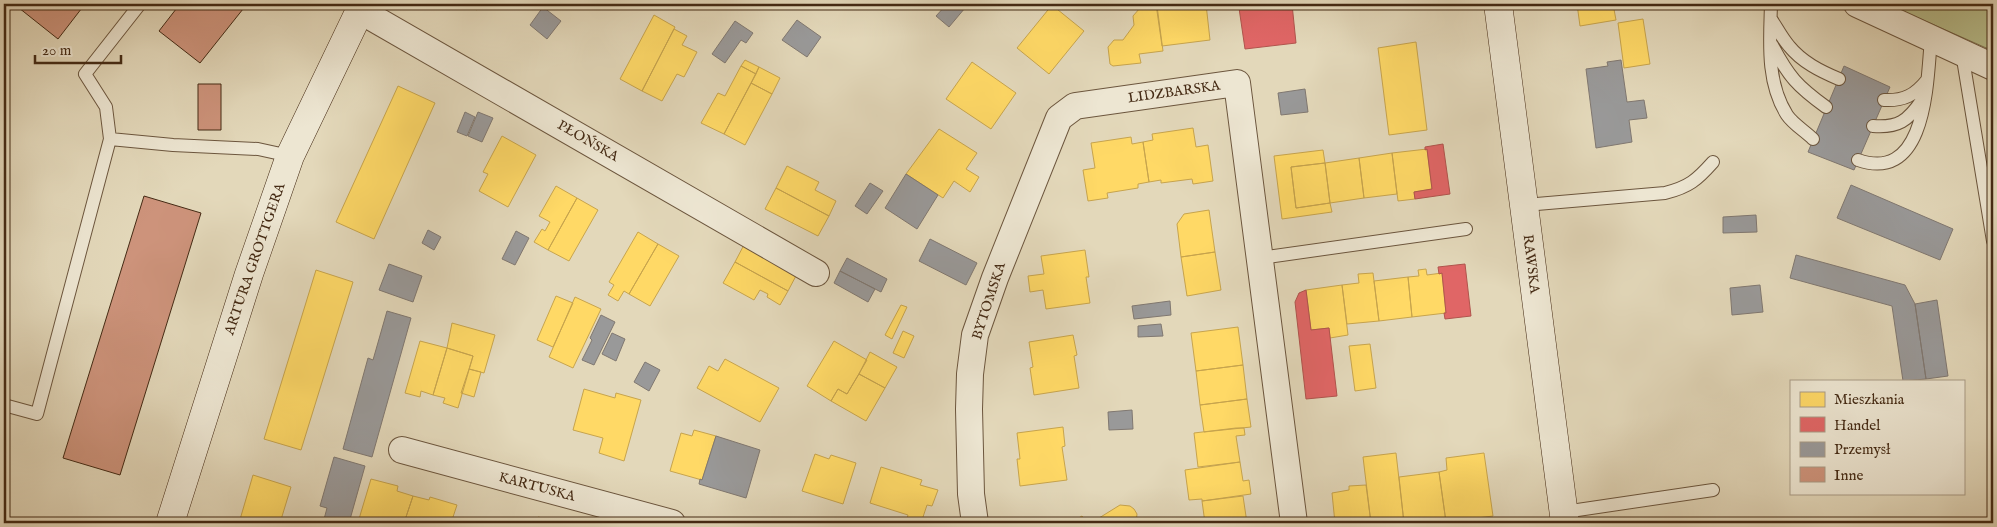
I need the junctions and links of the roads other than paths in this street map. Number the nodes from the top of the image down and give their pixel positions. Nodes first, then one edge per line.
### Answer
1 (140, 4) edge
2 (1498, 4) edge
3 (1771, 4) edge
4 (1857, 4) edge
5 (361, 7) edge
6 (1771, 19) junction
7 (1931, 38) junction
8 (1770, 43) junction
9 (1962, 52) junction
10 (1993, 67) edge
11 (1839, 79) dead end
12 (1928, 79) junction
13 (1925, 96) junction
14 (1884, 100) dead end
15 (1826, 108) dead end
16 (1059, 118) joint
17 (1872, 126) dead end
18 (110, 139) junction
19 (1813, 139) dead end
20 (290, 156) junction
21 (1858, 160) dead end
22 (1713, 162) dead end
23 (1524, 205) junction
24 (1466, 228) dead end
25 (1993, 232) edge
26 (1260, 258) junction
27 (816, 273) dead end
28 (4, 405) edge
29 (402, 450) dead end
30 (1713, 490) dead end
31 (1564, 518) edge
32 (170, 523) edge
33 (672, 523) edge
34 (975, 523) edge
35 (1294, 523) edge

1 - 18 lane
2 - 23 main road, RAWSKA
3 - 6 lane
4 - 7 street
5 - 20 main road, ARTURA GROTTGERA
5 - 27 street, PŁOŃSKA
6 - 8 lane
6 - 11 lane
7 - 9 street
7 - 12 lane
8 - 15 lane
8 - 19 lane
9 - 10 street
9 - 25 lane
12 - 13 lane
12 - 14 lane
13 - 17 lane
13 - 21 lane
16 - 26 street, LIDZBARSKA
16 - 34 street, BYTOMSKA
18 - 20 lane
18 - 28 lane
20 - 32 main road, ARTURA GROTTGERA
22 - 23 lane
23 - 31 main road, RAWSKA
24 - 26 lane
26 - 35 street, LIDZBARSKA
29 - 33 street, KARTUSKA
30 - 31 lane

